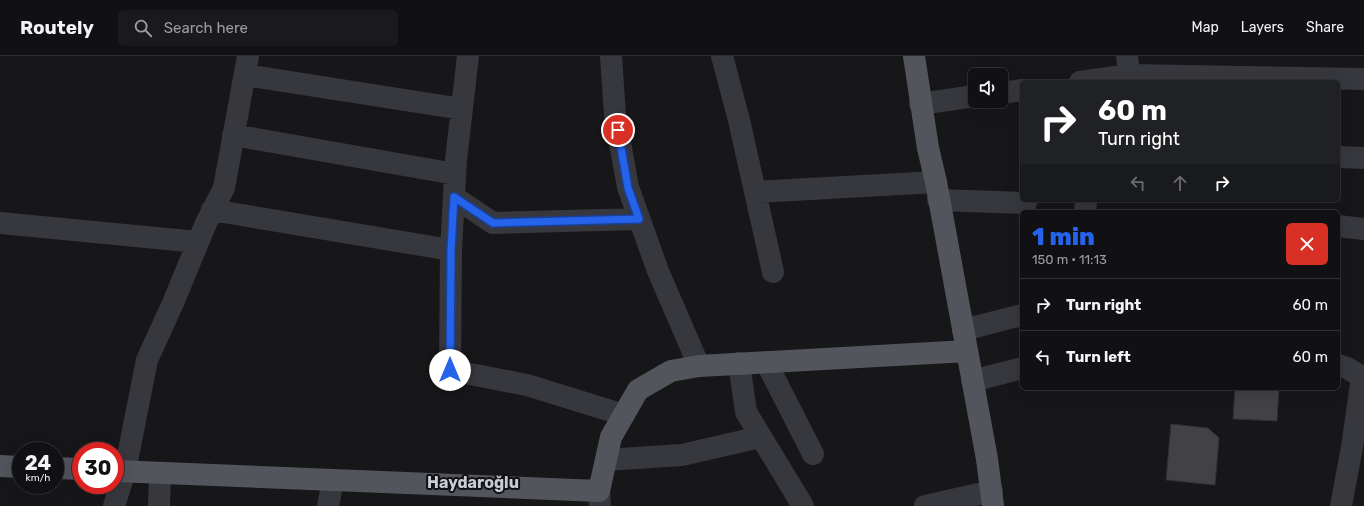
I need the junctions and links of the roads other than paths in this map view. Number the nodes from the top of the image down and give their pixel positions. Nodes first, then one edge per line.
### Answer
1 (468, 56) edge
2 (611, 56) edge
3 (722, 56) edge
4 (914, 56) edge
5 (246, 66) edge
6 (1128, 66) edge
7 (1364, 79) edge
8 (1091, 80) edge
9 (1020, 90) edge
10 (1008, 92) edge
11 (968, 97) edge
12 (920, 104) junction
13 (462, 108) junction
14 (233, 135) junction
15 (1340, 157) edge
16 (1364, 158) edge
17 (455, 174) junction
18 (937, 191) junction
19 (755, 192) junction
20 (454, 197) junction
21 (1026, 203) dead end
22 (212, 210) junction
23 (639, 219) junction
24 (0, 223) edge
25 (1340, 226) edge
26 (1364, 228) edge
27 (198, 242) junction
28 (451, 250) junction
29 (773, 272) dead end
30 (1020, 316) edge
31 (963, 330) junction
32 (967, 351) junction
33 (766, 362) junction
34 (739, 363) junction
35 (699, 366) junction
36 (1340, 366) edge
37 (1020, 369) edge
38 (1363, 377) edge
39 (972, 381) junction
40 (624, 415) junction
41 (760, 437) junction
42 (813, 454) dead end
43 (124, 455) edge
44 (606, 460) junction
45 (0, 466) edge
46 (12, 467) edge
47 (124, 471) edge
48 (160, 473) junction
49 (333, 480) junction
50 (116, 494) edge
51 (599, 498) edge
52 (993, 499) edge
53 (114, 506) edge
54 (159, 506) edge
55 (328, 506) edge
56 (803, 506) edge
57 (925, 506) edge
58 (1341, 506) edge

1 - 13 street
2 - 23 street
3 - 19 street
4 - 12 main road
5 - 13 street
5 - 14 street
6 - 7 street
6 - 8 street
9 - 10 street
11 - 12 street
12 - 18 main road
13 - 17 street
14 - 17 street
14 - 22 street
15 - 16 street
17 - 20 street
18 - 19 street
18 - 21 street
18 - 31 main road
19 - 29 street
20 - 23 street
20 - 28 street
22 - 27 street
22 - 28 street
23 - 35 street
24 - 27 street
25 - 26 street
27 - 43 street
28 - 40 street
30 - 31 street
31 - 32 main road
32 - 33 main road
32 - 39 main road
33 - 34 main road
33 - 42 street
34 - 35 main road
34 - 41 street
35 - 40 main road
36 - 38 street
37 - 39 street
38 - 58 street
39 - 52 main road
40 - 44 main road
41 - 44 street
41 - 56 street
44 - 51 main road
45 - 46 main road
47 - 48 main road
48 - 49 main road
48 - 54 street
49 - 51 main road
49 - 55 street
50 - 53 street
52 - 57 street

